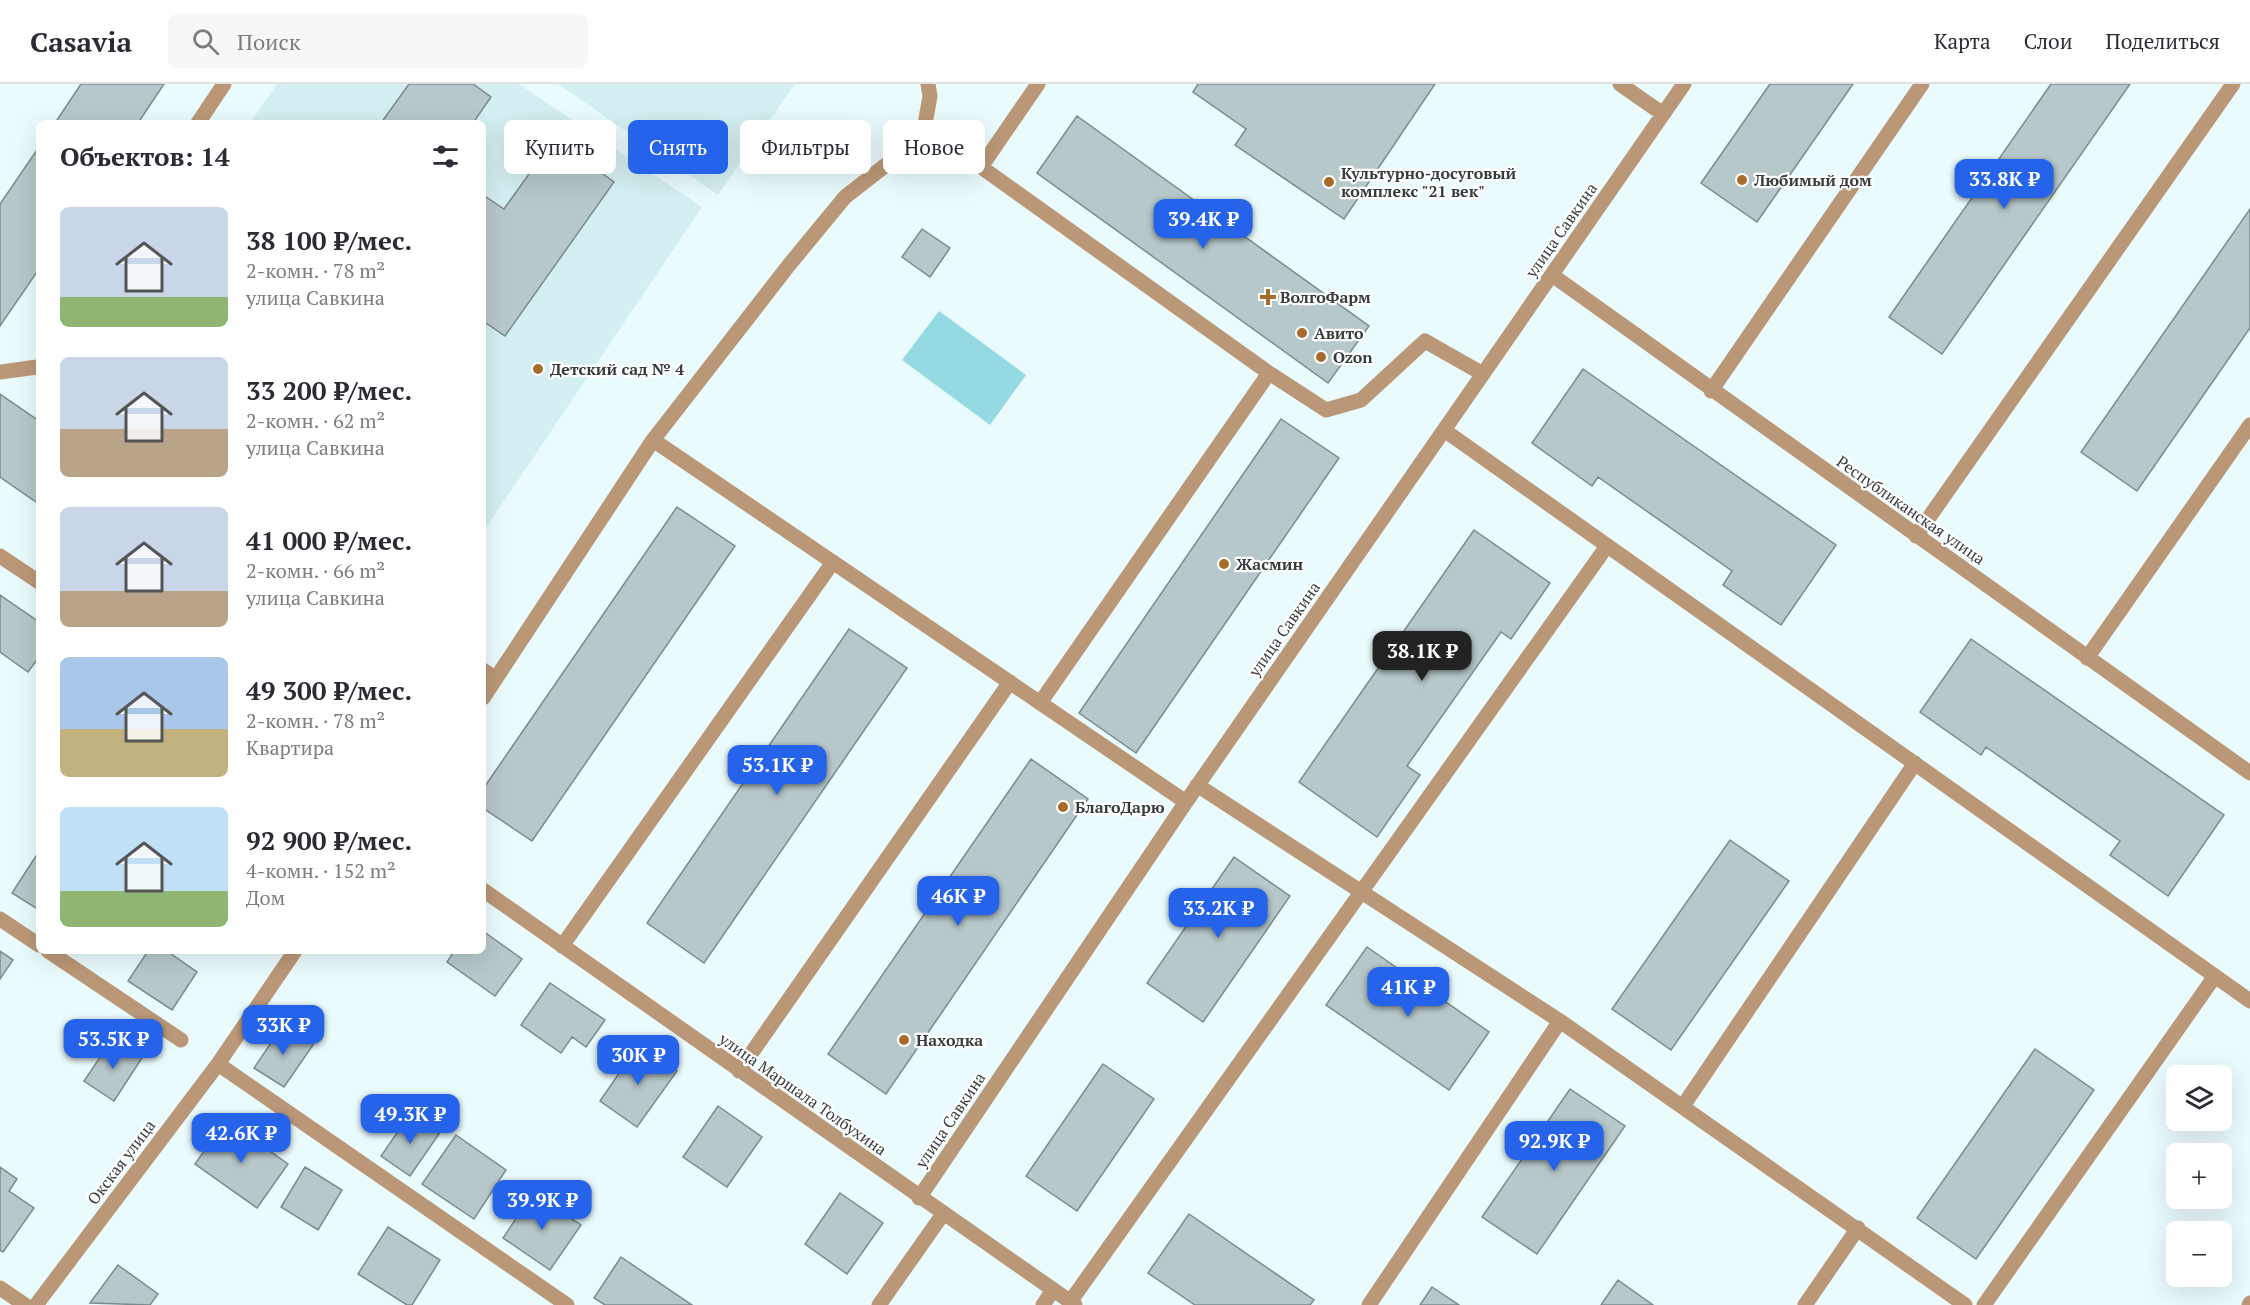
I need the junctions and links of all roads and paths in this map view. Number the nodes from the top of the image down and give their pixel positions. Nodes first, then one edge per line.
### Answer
1 (224, 84) edge
2 (928, 84) edge
3 (1038, 84) edge
4 (1620, 84) edge
5 (1684, 84) edge
6 (1923, 84) edge
7 (2233, 84) edge
8 (1663, 114) junction
9 (200, 120) edge
10 (1552, 275) junction
11 (36, 367) edge
12 (0, 372) edge
13 (1269, 373) junction
14 (1483, 374) junction
15 (1712, 391) junction
16 (2250, 424) edge
17 (1444, 430) junction
18 (653, 440) junction
19 (1916, 536) junction
20 (1607, 546) junction
21 (0, 556) edge
22 (833, 562) junction
23 (36, 580) edge
24 (2087, 658) junction
25 (486, 672) edge
26 (496, 679) junction
27 (1010, 682) junction
28 (486, 694) edge
29 (1040, 703) junction
30 (1915, 762) junction
31 (2250, 773) edge
32 (1197, 785) junction
33 (1186, 802) junction
34 (486, 892) edge
35 (1359, 892) junction
36 (0, 919) edge
37 (36, 943) edge
38 (562, 946) junction
39 (52, 954) edge
40 (293, 954) edge
41 (2215, 976) junction
42 (2250, 1000) edge
43 (1560, 1022) junction
44 (181, 1040) dead end
45 (218, 1064) junction
46 (739, 1071) junction
47 (1683, 1106) junction
48 (919, 1198) junction
49 (943, 1214) junction
50 (1858, 1228) junction
51 (0, 1288) edge
52 (1053, 1290) junction
53 (1072, 1303) edge
54 (25, 1305) edge
55 (36, 1305) edge
56 (567, 1305) edge
57 (879, 1305) edge
58 (1043, 1305) edge
59 (1369, 1305) edge
60 (1805, 1305) edge
61 (1965, 1305) edge
62 (1984, 1305) edge

1 - 9 street
2 - 18 street
3 - 13 street
4 - 8 street
5 - 8 street, улица Савкина
6 - 15 street
7 - 19 street
8 - 10 street, улица Савкина
10 - 14 street, улица Савкина
10 - 15 street, Республиканская улица
11 - 12 street
13 - 14 street
13 - 29 street
14 - 17 street, улица Савкина
15 - 19 street, Республиканская улица
16 - 24 street
17 - 20 street
17 - 32 street, улица Савкина
18 - 22 street
18 - 26 street
19 - 24 street, Республиканская улица
20 - 30 street
20 - 35 street
21 - 23 street
22 - 27 street
22 - 38 street
24 - 31 street, Республиканская улица
25 - 26 street
26 - 28 street
27 - 29 street
27 - 46 street
29 - 33 street
30 - 41 street
30 - 47 street
32 - 33 street, улица Савкина
32 - 35 street
33 - 48 street, улица Савкина
34 - 38 street, улица Маршала Толбухина
35 - 43 street
35 - 53 street
36 - 37 street
38 - 46 street, улица Маршала Толбухина
39 - 44 street
40 - 45 street, Окская улица
41 - 42 street
41 - 62 street
43 - 47 street
43 - 59 street
45 - 55 street, Окская улица
45 - 56 street
46 - 48 street, улица Маршала Толбухина
47 - 50 street
48 - 49 street, улица Маршала Толбухина
49 - 52 street, улица Маршала Толбухина
49 - 57 street
50 - 60 street
50 - 61 street
51 - 54 street
52 - 53 street, улица Маршала Толбухина
52 - 58 street

